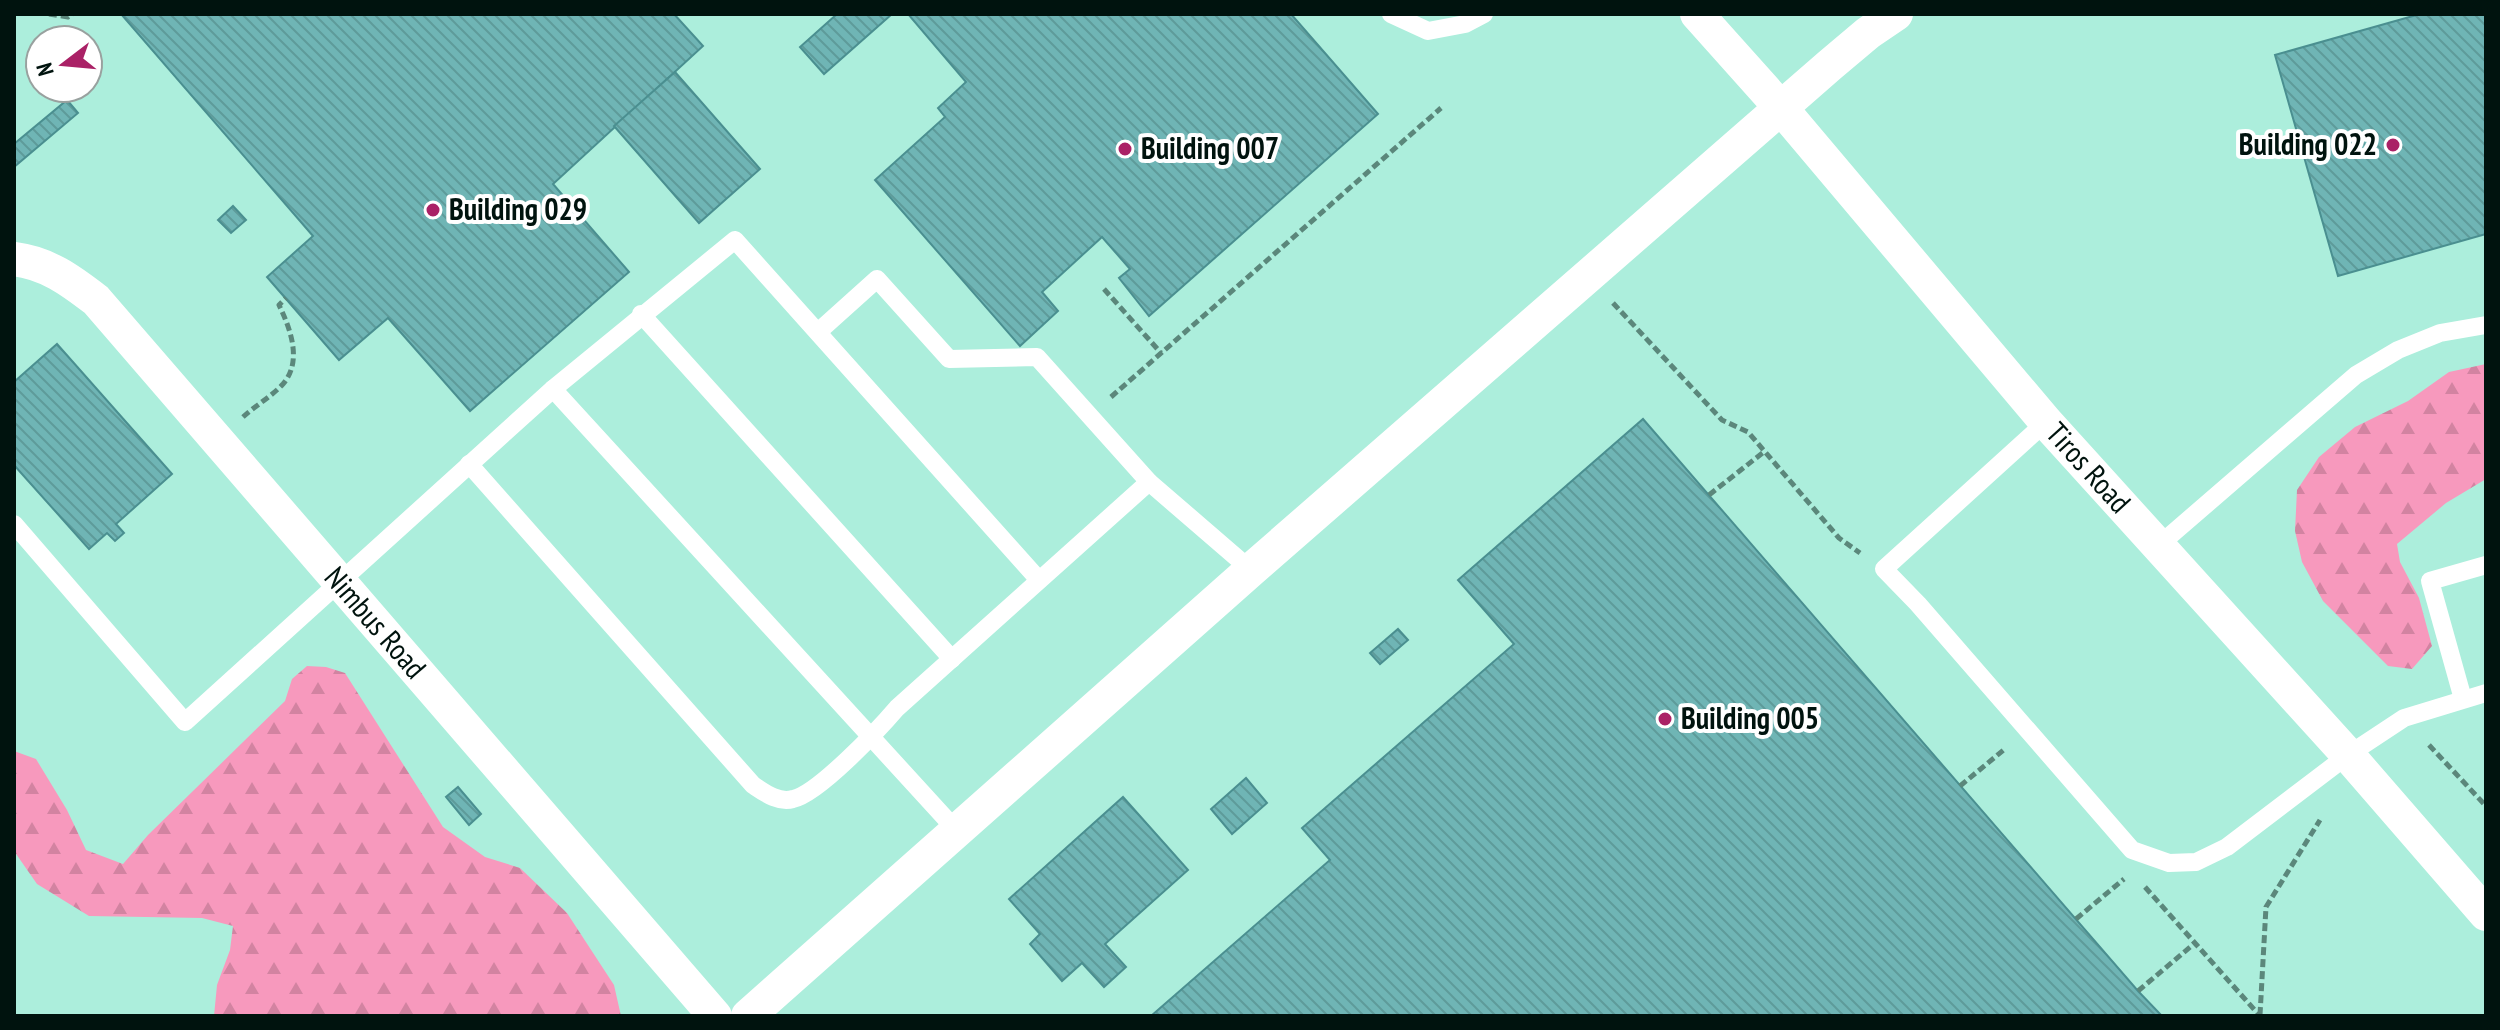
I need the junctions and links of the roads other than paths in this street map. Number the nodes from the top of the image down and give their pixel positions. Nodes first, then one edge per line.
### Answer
1 (1391, 14) edge
2 (1484, 14) edge
3 (1697, 14) edge
4 (1896, 14) edge
5 (1781, 108) junction
6 (14, 259) edge
7 (641, 314) junction
8 (2486, 325) edge
9 (818, 332) junction
10 (553, 389) junction
11 (2046, 422) junction
12 (469, 464) junction
13 (1149, 482) junction
14 (14, 524) edge
15 (2158, 546) junction
16 (2486, 565) edge
17 (1251, 570) junction
18 (1039, 580) junction
19 (339, 581) junction
20 (952, 659) junction
21 (2486, 693) edge
22 (2463, 699) junction
23 (871, 737) junction
24 (2348, 755) junction
25 (957, 831) junction
26 (2486, 914) edge
27 (715, 1016) edge
28 (748, 1016) edge

1 - 2 lane
3 - 5 street, Tiros Road
4 - 5 street
5 - 11 street, Tiros Road
5 - 17 street
6 - 19 street, Nimbus Road
7 - 9 lane
7 - 10 lane
7 - 20 lane
8 - 15 lane
9 - 13 lane
9 - 18 lane
10 - 12 lane
10 - 23 lane
11 - 15 street, Tiros Road
11 - 24 lane
12 - 19 lane
12 - 23 lane
13 - 17 lane
13 - 18 lane
14 - 19 lane
15 - 24 street, Tiros Road
16 - 22 lane
17 - 25 street
18 - 20 lane
19 - 27 street, Nimbus Road
20 - 23 lane
21 - 22 lane
22 - 24 lane
23 - 25 lane
24 - 26 street, Tiros Road
25 - 28 street

